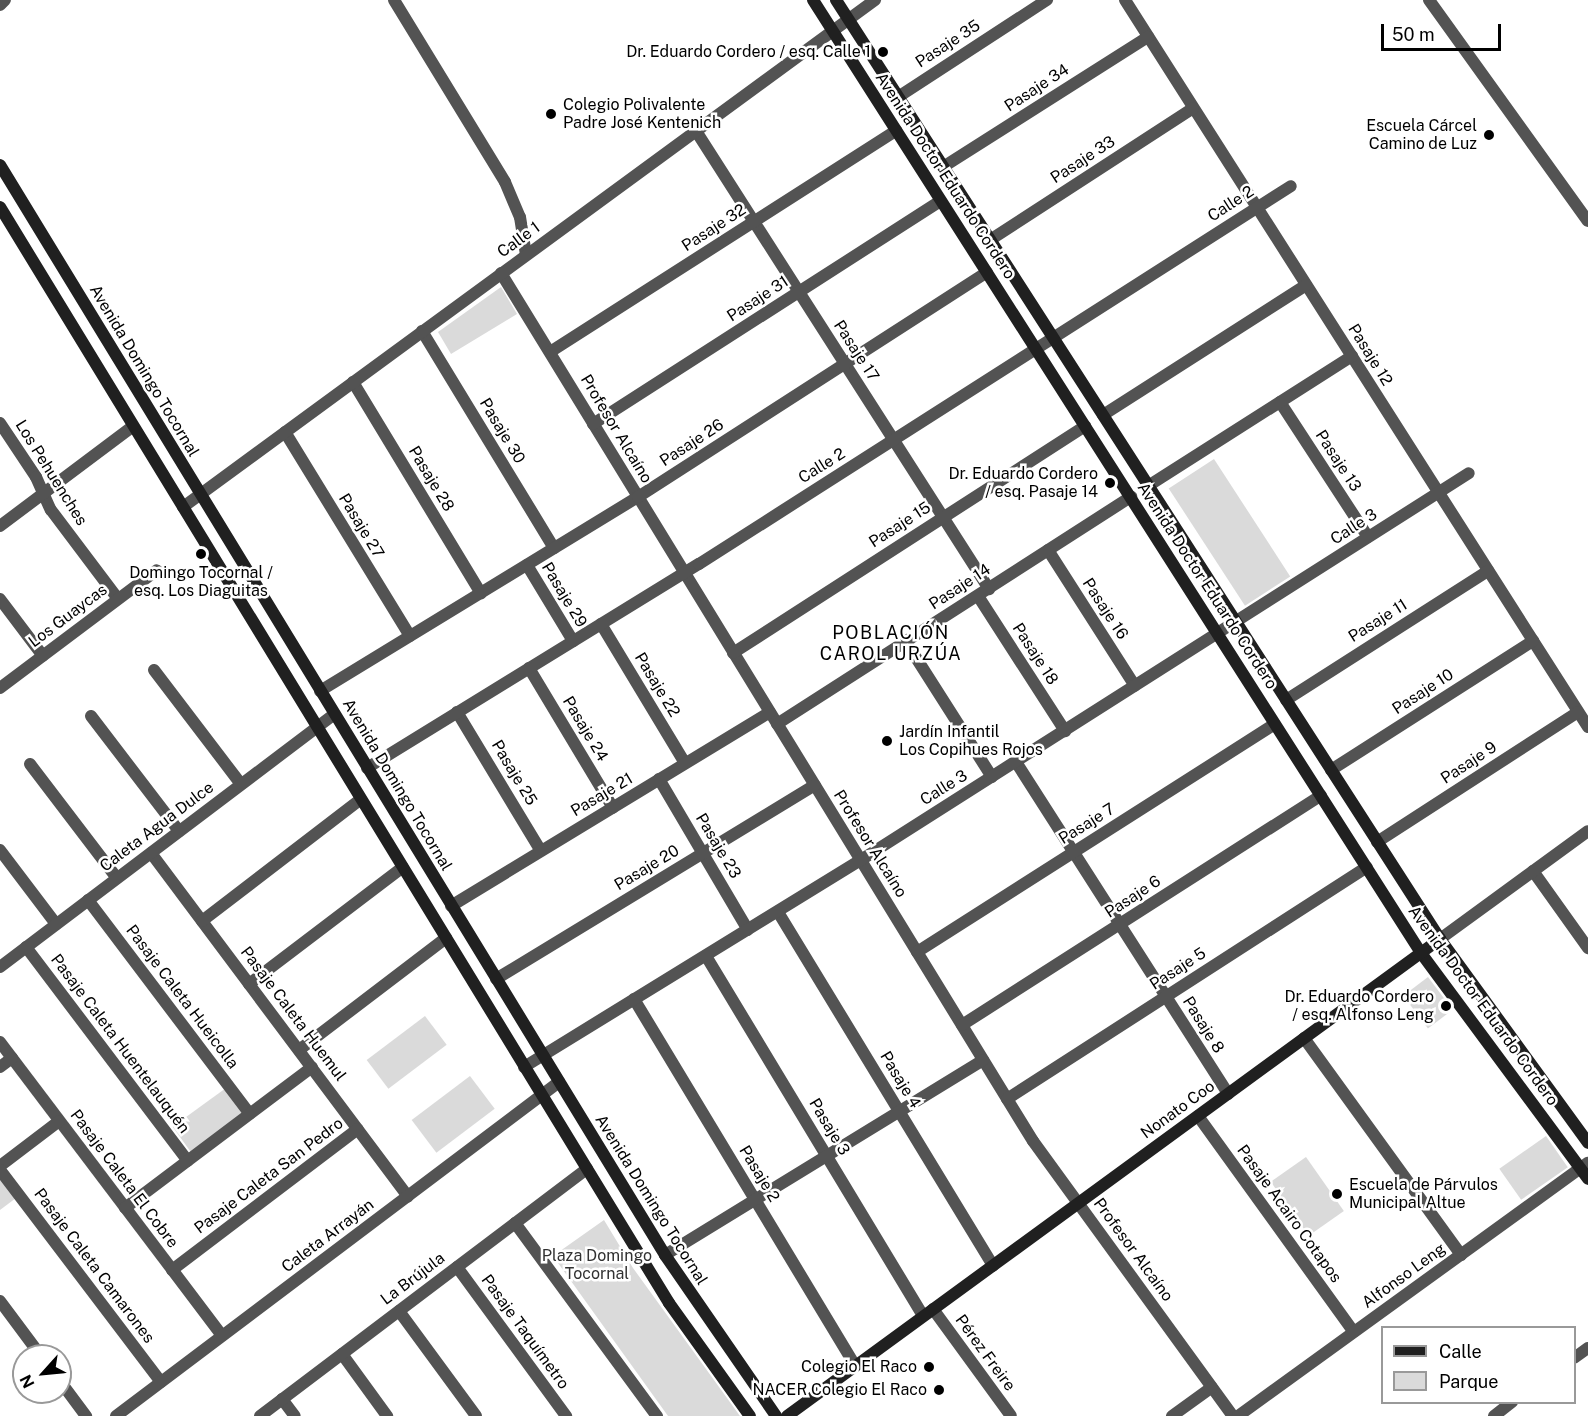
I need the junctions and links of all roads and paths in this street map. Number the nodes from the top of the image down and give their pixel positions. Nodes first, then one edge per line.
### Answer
1 (5, 0) edge
2 (394, 0) edge
3 (813, 0) edge
4 (836, 0) edge
5 (875, 0) edge
6 (1047, 0) edge
7 (1125, 0) edge
8 (1429, 0) edge
9 (0, 5) edge
10 (848, 19) junction
11 (833, 32) junction
12 (1148, 37) junction
13 (898, 97) junction
14 (1193, 108) junction
15 (696, 131) junction
16 (896, 131) junction
17 (0, 165) edge
18 (944, 167) junction
19 (1291, 186) dead end
20 (941, 201) junction
21 (0, 207) edge
22 (1257, 208) junction
23 (1588, 221) edge
24 (754, 222) junction
25 (990, 240) junction
26 (526, 255) junction
27 (987, 272) junction
28 (501, 273) junction
29 (1306, 285) junction
30 (799, 292) junction
31 (422, 331) junction
32 (1053, 338) junction
33 (1036, 349) junction
34 (550, 352) junction
35 (1352, 356) junction
36 (845, 364) junction
37 (353, 382) junction
38 (1280, 402) junction
39 (1103, 415) junction
40 (0, 423) edge
41 (593, 424) junction
42 (133, 426) junction
43 (1085, 426) junction
44 (285, 432) junction
45 (894, 440) junction
46 (1468, 473) dead end
47 (1148, 486) junction
48 (44, 493) junction
49 (1438, 493) junction
50 (200, 495) junction
51 (638, 497) junction
52 (1131, 497) junction
53 (183, 507) junction
54 (943, 517) junction
55 (0, 526) edge
56 (1368, 537) junction
57 (554, 548) junction
58 (1048, 550) junction
59 (527, 565) junction
60 (157, 570) dead end
61 (1488, 571) junction
62 (685, 573) junction
63 (983, 592) junction
64 (481, 593) junction
65 (0, 599) edge
66 (118, 599) junction
67 (1236, 622) junction
68 (601, 624) junction
69 (1218, 633) junction
70 (410, 636) junction
71 (573, 641) junction
72 (1533, 641) junction
73 (906, 642) junction
74 (734, 652) junction
75 (43, 656) junction
76 (529, 668) junction
77 (154, 670) dead end
78 (1135, 686) junction
79 (0, 688) edge
80 (320, 692) junction
81 (1286, 700) junction
82 (457, 712) junction
83 (770, 712) junction
84 (1578, 712) junction
85 (334, 714) junction
86 (91, 716) dead end
87 (777, 724) junction
88 (1275, 724) junction
89 (317, 727) junction
90 (1588, 727) edge
91 (1065, 731) junction
92 (1016, 762) junction
93 (685, 763) junction
94 (30, 764) dead end
95 (367, 768) junction
96 (1331, 770) junction
97 (992, 777) junction
98 (659, 780) junction
99 (241, 784) junction
100 (815, 785) junction
101 (1321, 795) junction
102 (361, 799) junction
103 (613, 808) junction
104 (179, 831) junction
105 (1588, 831) edge
106 (1377, 842) junction
107 (0, 850) edge
108 (541, 851) junction
109 (1074, 852) junction
110 (151, 853) junction
111 (703, 853) junction
112 (860, 860) junction
113 (403, 867) junction
114 (1367, 867) junction
115 (1533, 871) junction
116 (117, 878) junction
117 (88, 900) junction
118 (451, 906) junction
119 (778, 912) junction
120 (202, 921) junction
121 (57, 924) junction
122 (1120, 924) junction
123 (748, 930) junction
124 (446, 938) junction
125 (1440, 939) junction
126 (26, 947) junction
127 (1588, 948) edge
128 (917, 952) junction
129 (1421, 953) junction
130 (706, 956) junction
131 (0, 967) edge
132 (496, 979) junction
133 (249, 984) junction
134 (1166, 997) junction
135 (634, 999) junction
136 (962, 1025) junction
137 (1305, 1038) junction
138 (0, 1042) edge
139 (299, 1050) junction
140 (543, 1055) junction
141 (12, 1058) junction
142 (983, 1060) junction
143 (524, 1066) junction
144 (0, 1067) edge
145 (312, 1067) junction
146 (559, 1082) junction
147 (1228, 1094) junction
148 (542, 1095) junction
149 (1007, 1099) junction
150 (899, 1111) junction
151 (250, 1114) junction
152 (1198, 1116) junction
153 (59, 1121) junction
154 (358, 1129) junction
155 (1588, 1143) edge
156 (826, 1156) junction
157 (188, 1161) junction
158 (0, 1168) edge
159 (587, 1169) junction
160 (1586, 1170) edge
161 (408, 1196) junction
162 (754, 1200) junction
163 (1078, 1204) junction
164 (125, 1208) junction
165 (515, 1223) junction
166 (665, 1254) junction
167 (1461, 1255) junction
168 (993, 1266) junction
169 (457, 1267) junction
170 (172, 1270) junction
171 (0, 1301) edge
172 (399, 1311) junction
173 (928, 1313) junction
174 (1354, 1332) junction
175 (222, 1336) junction
176 (32, 1344) edge
177 (1588, 1348) edge
178 (342, 1354) junction
179 (1576, 1357) edge
180 (855, 1366) junction
181 (161, 1382) junction
182 (1212, 1387) junction
183 (72, 1397) edge
184 (282, 1399) junction
185 (1509, 1404) edge
186 (86, 1416) edge
187 (116, 1416) edge
188 (260, 1416) edge
189 (295, 1416) edge
190 (387, 1416) edge
191 (476, 1416) edge
192 (566, 1416) edge
193 (657, 1416) edge
194 (750, 1416) edge
195 (776, 1416) edge
196 (787, 1416) edge
197 (1011, 1416) edge
198 (1172, 1416) edge
199 (1233, 1416) edge
200 (1238, 1416) edge
201 (1494, 1416) edge

1 - 9 street
2 - 26 street
3 - 11 main road, Avenida Doctor Eduardo Cordero
4 - 10 main road, Avenida Doctor Eduardo Cordero
5 - 10 street, Calle 1
6 - 13 street, Pasaje 35
7 - 12 street, Pasaje 12
8 - 23 street
10 - 11 street, Calle 1
10 - 13 main road, Avenida Doctor Eduardo Cordero
11 - 15 street, Calle 1
11 - 16 main road, Avenida Doctor Eduardo Cordero
12 - 14 street, Pasaje 12
12 - 18 street, Pasaje 34
13 - 18 main road, Avenida Doctor Eduardo Cordero
14 - 22 street, Pasaje 12
14 - 25 street, Pasaje 33
15 - 24 street, Pasaje 17
15 - 26 street, Calle 1
16 - 20 main road, Avenida Doctor Eduardo Cordero
16 - 24 street, Pasaje 32
17 - 50 main road, Avenida Domingo Tocornal
18 - 25 main road, Avenida Doctor Eduardo Cordero
19 - 22 street, Calle 2
20 - 27 main road, Avenida Doctor Eduardo Cordero
20 - 30 street, Pasaje 31
21 - 42 main road
22 - 29 street, Pasaje 12
22 - 32 street, Calle 2
24 - 30 street, Pasaje 17
24 - 34 street, Pasaje 32
25 - 32 main road, Avenida Doctor Eduardo Cordero
26 - 28 street, Calle 1
27 - 33 main road, Avenida Doctor Eduardo Cordero
27 - 36 street, Pasaje 26
28 - 31 street, Calle 1
28 - 34 street, Profesor Alcaíno
29 - 35 street, Pasaje 12
29 - 39 street
30 - 36 street, Pasaje 17
30 - 41 street, Pasaje 31
31 - 37 street, Calle 1
31 - 57 street, Pasaje 30
32 - 33 street, Calle 2
32 - 39 main road, Avenida Doctor Eduardo Cordero
33 - 43 main road, Avenida Doctor Eduardo Cordero
33 - 45 street, Calle 2
34 - 41 street, Profesor Alcaíno
35 - 38 street
35 - 49 street, Pasaje 12
36 - 45 street, Pasaje 17
36 - 51 street, Pasaje 26
37 - 44 street, Calle 1
37 - 64 street, Pasaje 28
38 - 47 street
38 - 56 street, Pasaje 13
39 - 47 main road, Avenida Doctor Eduardo Cordero
40 - 48 street, Los Pehuenches
41 - 51 street, Profesor Alcaíno
42 - 48 street
42 - 53 main road
43 - 52 main road, Avenida Doctor Eduardo Cordero
43 - 54 street, Pasaje 15
44 - 50 street, Calle 1
44 - 70 street, Pasaje 27
45 - 54 street, Pasaje 17
45 - 62 street, Calle 2
46 - 49 street, Calle 3
47 - 67 main road, Avenida Doctor Eduardo Cordero
48 - 55 street
48 - 66 street, Los Pehuenches
49 - 56 street, Calle 3
49 - 61 street, Pasaje 12
50 - 53 street, Calle 1
50 - 80 main road, Avenida Domingo Tocornal
51 - 57 street, Pasaje 26
51 - 62 street, Profesor Alcaíno
52 - 58 street, Pasaje 14
52 - 69 main road, Avenida Doctor Eduardo Cordero
53 - 89 main road
54 - 63 street, Pasaje 17
54 - 74 street, Pasaje 15
56 - 67 street, Calle 3
57 - 59 street, Pasaje 26
58 - 63 street, Pasaje 14
58 - 78 street, Pasaje 16
59 - 64 street, Pasaje 26
59 - 71 street, Pasaje 29
60 - 66 street, Los Guaycas
61 - 72 street, Pasaje 12
61 - 81 street, Pasaje 11
62 - 68 street, Calle 2
62 - 74 street, Profesor Alcaíno
63 - 73 street, Pasaje 14
63 - 91 street, Pasaje 18
64 - 70 street, Pasaje 26
65 - 75 street
66 - 75 street, Los Guaycas
67 - 69 street, Calle 3
67 - 81 main road, Avenida Doctor Eduardo Cordero
68 - 71 street, Calle 2
68 - 93 street, Pasaje 22
69 - 78 street, Calle 3
69 - 88 main road, Avenida Doctor Eduardo Cordero
70 - 80 street, Pasaje 26
71 - 76 street, Calle 2
72 - 84 street, Pasaje 12
72 - 96 street, Pasaje 10
73 - 87 street, Pasaje 14
73 - 97 street
74 - 83 street, Profesor Alcaíno
75 - 79 street, Los Guaycas
76 - 82 street, Calle 2
76 - 103 street, Pasaje 24
77 - 99 street
78 - 91 street, Calle 3
80 - 85 main road, Avenida Domingo Tocornal
81 - 96 main road, Avenida Doctor Eduardo Cordero
82 - 95 street, Calle 2
82 - 108 street, Pasaje 25
83 - 87 street, Profesor Alcaíno
83 - 93 street, Pasaje 21
84 - 90 street, Pasaje 12
84 - 106 street, Pasaje 9
85 - 89 street, Caleta Agua Dulce
85 - 95 main road, Avenida Domingo Tocornal
86 - 104 street
87 - 100 street, Profesor Alcaíno
88 - 101 main road, Avenida Doctor Eduardo Cordero
88 - 109 street, Pasaje 7
89 - 99 street, Caleta Agua Dulce
89 - 102 main road
91 - 92 street, Calle 3
92 - 97 street, Calle 3
92 - 109 street, Pasaje 8
93 - 98 street, Pasaje 21
94 - 116 street
95 - 118 main road, Avenida Domingo Tocornal
96 - 106 main road, Avenida Doctor Eduardo Cordero
97 - 112 street, Calle 3
98 - 103 street, Pasaje 21
98 - 111 street, Pasaje 23
99 - 104 street, Caleta Agua Dulce
100 - 111 street, Pasaje 20
100 - 112 street, Profesor Alcaíno
101 - 114 main road, Avenida Doctor Eduardo Cordero
101 - 122 street, Pasaje 6
102 - 113 main road
102 - 120 street
103 - 108 street, Pasaje 21
104 - 110 street, Caleta Agua Dulce
105 - 115 street, Nonato Coo
106 - 125 main road, Avenida Doctor Eduardo Cordero
107 - 121 street
108 - 118 street, Pasaje 21
109 - 122 street, Pasaje 8
109 - 128 street, Pasaje 7
110 - 116 street, Caleta Agua Dulce
110 - 120 street, Pasaje Caleta Huemul
111 - 123 street, Pasaje 23
111 - 132 street, Pasaje 20
112 - 119 street, Calle 3
112 - 128 street, Profesor Alcaíno
113 - 124 main road
113 - 133 street
114 - 129 main road, Avenida Doctor Eduardo Cordero
114 - 134 street, Pasaje 5
115 - 125 street, Nonato Coo
115 - 127 street
116 - 117 street, Caleta Agua Dulce
117 - 121 street, Caleta Agua Dulce
117 - 151 street, Pasaje Caleta Hueicolla
118 - 132 main road, Avenida Domingo Tocornal
119 - 123 street, Calle 3
119 - 150 street, Pasaje 4
120 - 133 street, Pasaje Caleta Huemul
121 - 126 street, Caleta Agua Dulce
122 - 134 street, Pasaje 8
122 - 136 street, Pasaje 6
123 - 130 street, Calle 3
124 - 139 street
124 - 143 main road
125 - 129 main road, Nonato Coo
125 - 155 main road, Avenida Doctor Eduardo Cordero
126 - 131 street, Caleta Agua Dulce
126 - 157 street, Pasaje Caleta Huentelauquén
128 - 136 street, Profesor Alcaíno
129 - 137 main road, Nonato Coo
129 - 160 main road, Avenida Doctor Eduardo Cordero
130 - 135 street, Calle 3
130 - 156 street, Pasaje 3
132 - 140 main road, Avenida Domingo Tocornal
133 - 139 street, Pasaje Caleta Huemul
134 - 147 street, Pasaje 8
134 - 149 street, Pasaje 5
135 - 140 street, Calle 3
135 - 162 street, Pasaje 2
136 - 142 street, Profesor Alcaíno
137 - 147 main road, Nonato Coo
137 - 167 street
138 - 141 street, Pasaje Caleta El Cobre
139 - 145 street, Pasaje Caleta Huemul
140 - 143 street, Calle 3
140 - 146 main road, Avenida Domingo Tocornal
141 - 144 street
141 - 153 street, Pasaje Caleta El Cobre
142 - 149 street, Profesor Alcaíno
142 - 150 street
143 - 148 main road
145 - 151 street
145 - 154 street, Pasaje Caleta Huemul
146 - 148 street, Caleta Arrayán
146 - 166 main road, Avenida Domingo Tocornal
147 - 152 main road, Nonato Coo
148 - 159 main road
148 - 161 street, Caleta Arrayán
149 - 163 street, Profesor Alcaíno
150 - 156 street
150 - 168 street, Pasaje 4
151 - 157 street
152 - 163 main road, Nonato Coo
152 - 174 street, Pasaje Acairo Cotapos
153 - 158 street
153 - 164 street, Pasaje Caleta El Cobre
154 - 161 street, Pasaje Caleta Huemul
154 - 170 street, Pasaje Caleta San Pedro
156 - 162 street
156 - 173 street, Pasaje 3
157 - 164 street
158 - 181 street, Pasaje Caleta Camarones
159 - 165 street, La Brújula
159 - 194 main road
160 - 167 street, Alfonso Leng
161 - 175 street, Caleta Arrayán
162 - 166 street
162 - 180 street, Pasaje 2
163 - 168 main road, Nonato Coo
163 - 182 street, Profesor Alcaíno
164 - 170 street, Pasaje Caleta El Cobre
165 - 169 street, La Brújula
165 - 193 street
166 - 195 main road, Avenida Domingo Tocornal
167 - 174 street, Alfonso Leng
168 - 173 main road, Nonato Coo
169 - 172 street, La Brújula
169 - 192 street, Pasaje Taquímetro
170 - 175 street, Pasaje Caleta El Cobre
171 - 176 street
172 - 178 street, La Brújula
172 - 191 street
173 - 180 main road, Nonato Coo
173 - 197 street, Pérez Freire
174 - 200 street, Alfonso Leng
175 - 181 street, Caleta Arrayán
177 - 179 street
178 - 184 street, La Brújula
178 - 190 street
180 - 196 main road, Nonato Coo
181 - 187 street, Caleta Arrayán
182 - 198 street
182 - 199 street, Profesor Alcaíno
183 - 186 street
184 - 188 street, La Brújula
184 - 189 street
185 - 201 street

